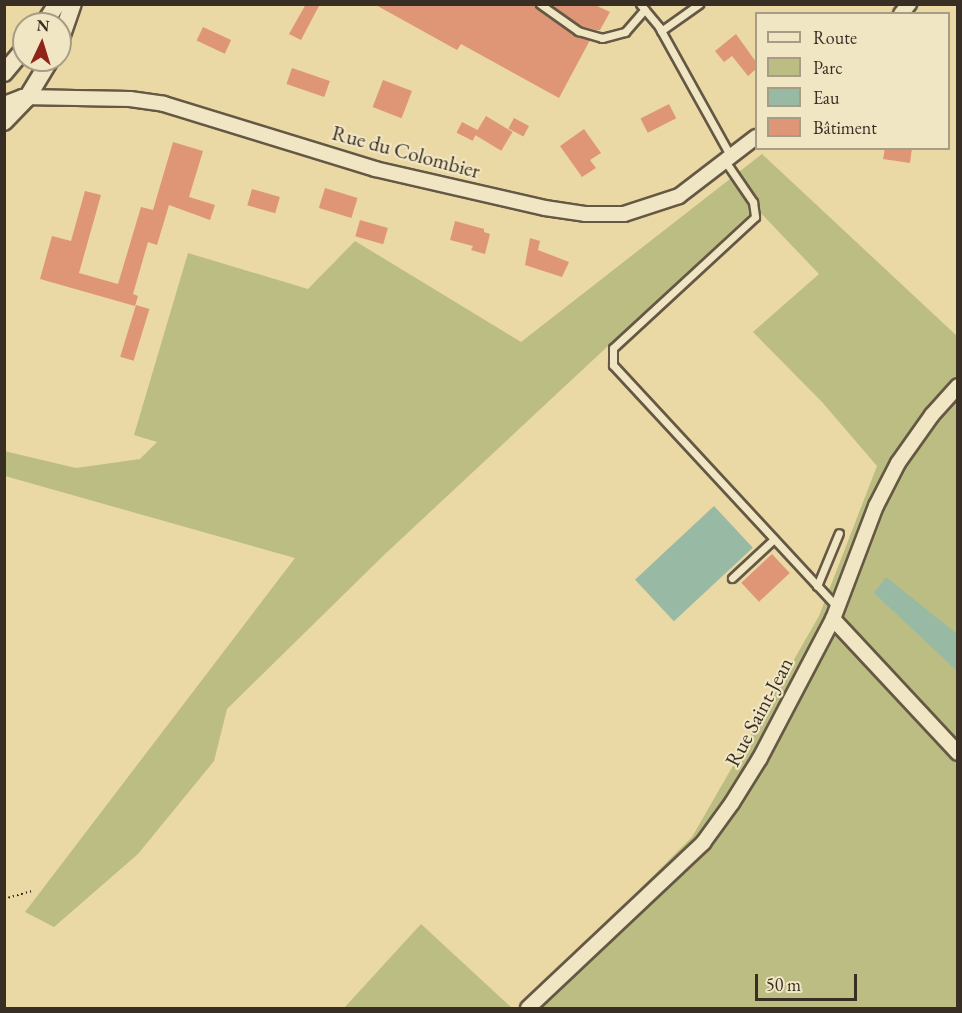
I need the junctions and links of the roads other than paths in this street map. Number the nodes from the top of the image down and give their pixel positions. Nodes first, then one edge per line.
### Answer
1 (540, 4) edge
2 (699, 4) edge
3 (642, 7) edge
4 (661, 31) junction
5 (43, 72) edge
6 (27, 98) junction
7 (4, 104) edge
8 (4, 122) edge
9 (755, 138) edge
10 (728, 159) junction
11 (957, 386) edge
12 (839, 533) dead end
13 (774, 539) junction
14 (732, 578) dead end
15 (817, 586) junction
16 (835, 613) junction
17 (957, 753) edge
18 (528, 1008) edge

1 - 3 lane
2 - 4 lane
3 - 4 lane
4 - 10 lane
5 - 6 street
6 - 7 street, Rue du Colombier
6 - 8 street
6 - 10 street, Rue du Colombier
9 - 10 street, Rue du Colombier
10 - 13 lane
11 - 16 street, Rue Saint-Jean
12 - 15 lane
13 - 14 lane
13 - 15 lane
15 - 16 lane
16 - 17 street
16 - 18 street, Rue Saint-Jean

